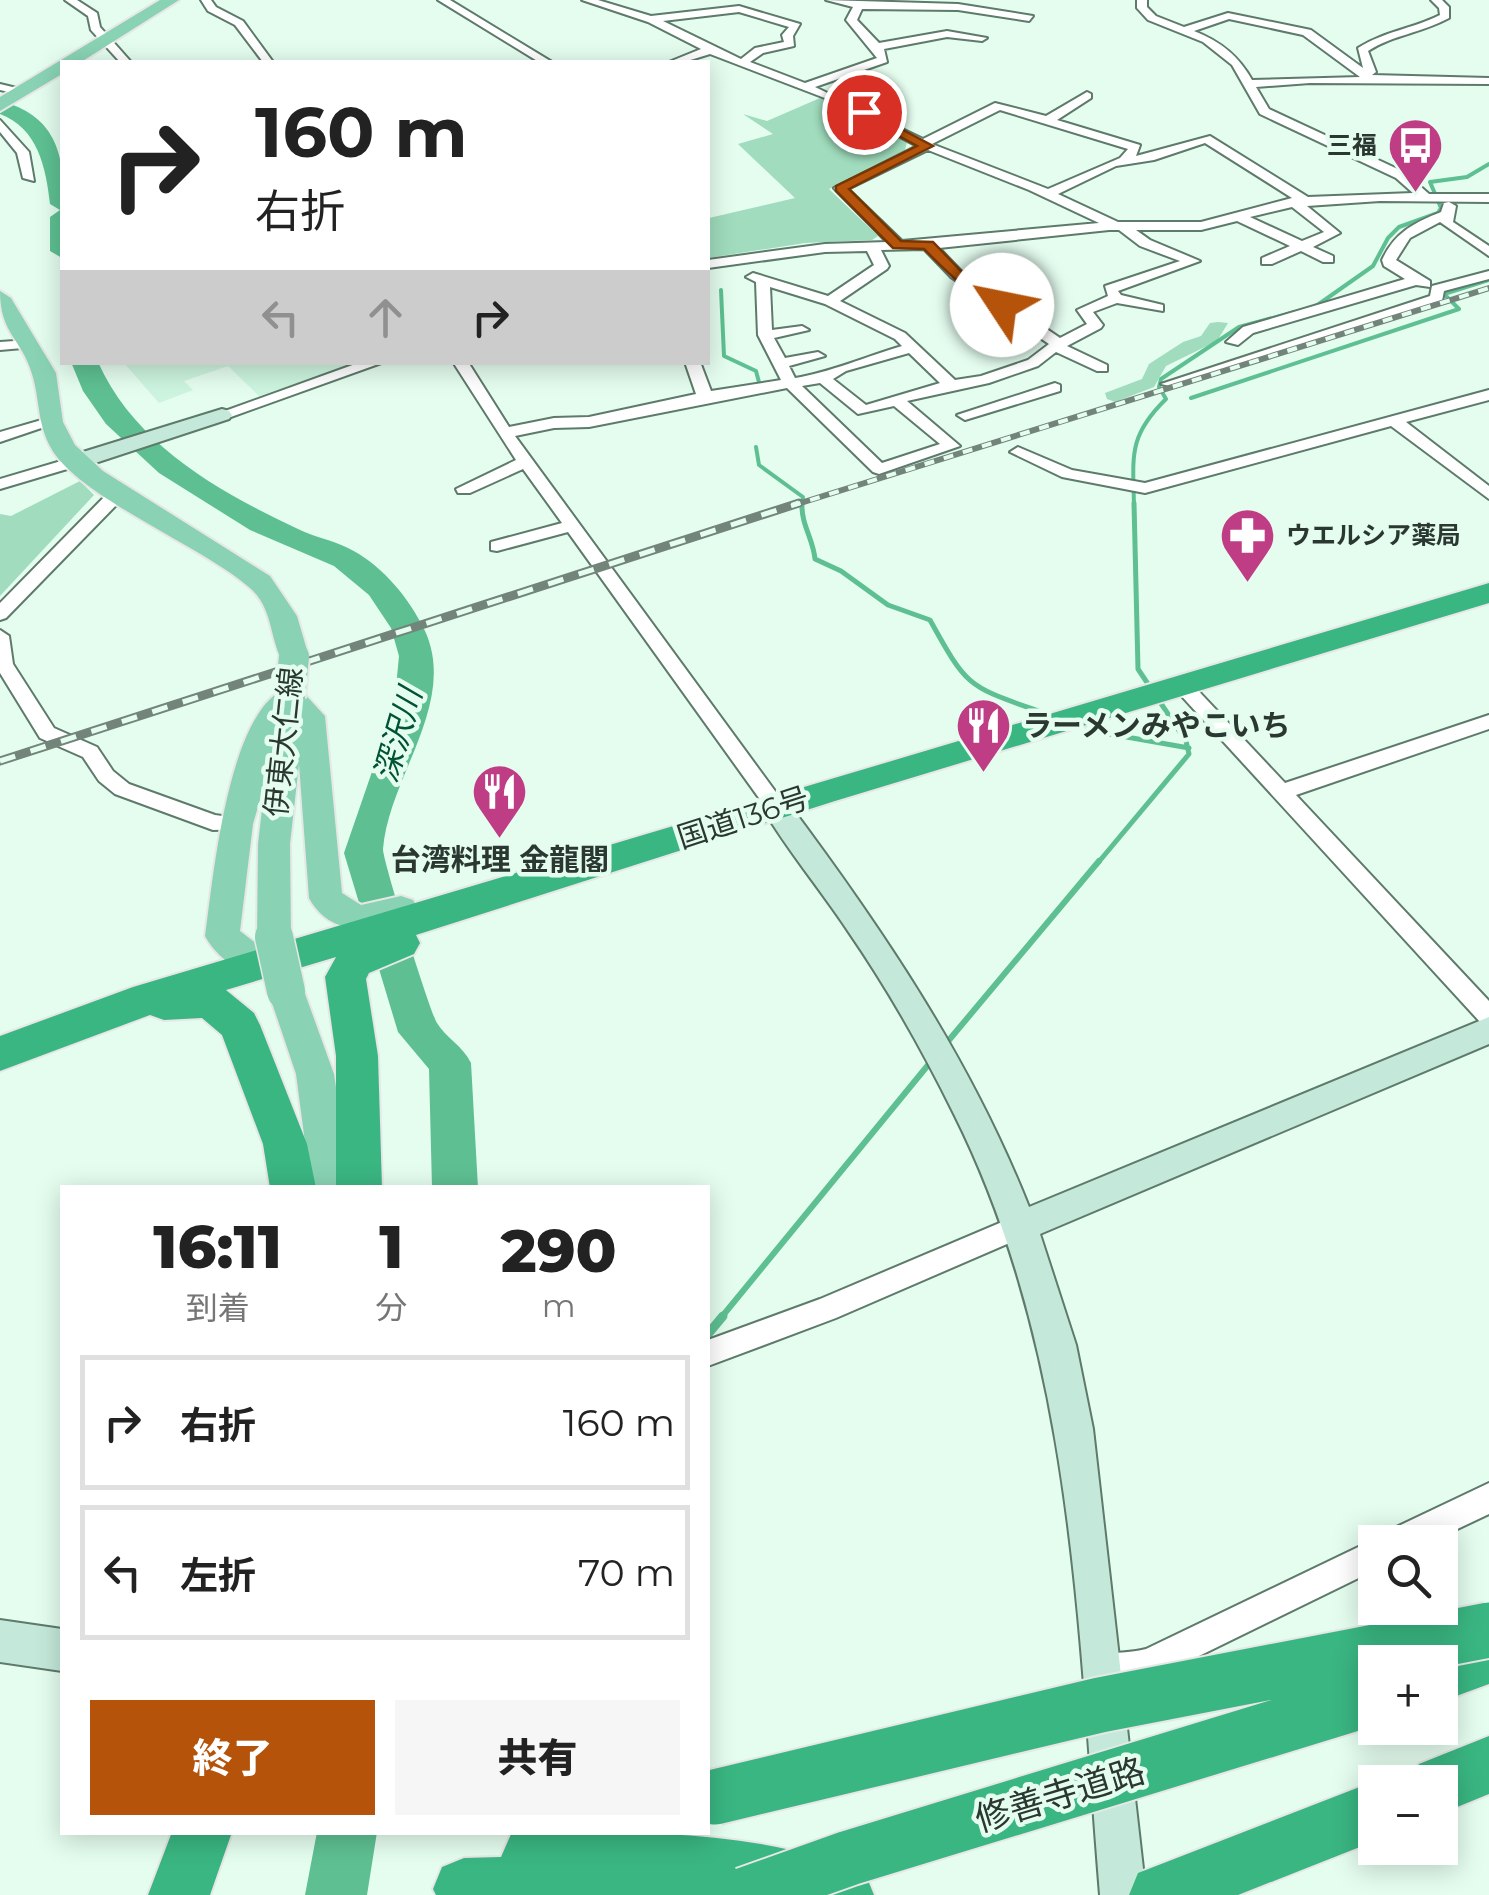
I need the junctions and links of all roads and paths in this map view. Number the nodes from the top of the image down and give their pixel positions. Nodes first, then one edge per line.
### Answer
1 (70, 0) edge
2 (171, 0) edge
3 (206, 0) edge
4 (443, 0) edge
5 (587, 0) edge
6 (831, 0) edge
7 (1142, 0) edge
8 (1436, 0) edge
9 (671, 2) edge
10 (860, 3) edge
11 (1215, 6) dead end
12 (1238, 17) junction
13 (1029, 18) dead end
14 (653, 19) junction
15 (1183, 31) junction
16 (982, 38) dead end
17 (107, 40) junction
18 (876, 48) junction
19 (710, 50) junction
20 (73, 60) edge
21 (124, 60) edge
22 (267, 60) edge
23 (542, 60) edge
24 (680, 60) edge
25 (741, 64) junction
26 (60, 68) edge
27 (1368, 77) junction
28 (1489, 81) edge
29 (1250, 84) junction
30 (804, 87) junction
31 (8, 96) edge
32 (1086, 96) dead end
33 (1050, 119) junction
34 (0, 124) edge
35 (924, 145) junction
36 (1125, 160) junction
37 (29, 178) dead end
38 (1049, 193) junction
39 (1436, 197) junction
40 (1489, 198) edge
41 (1300, 202) junction
42 (1446, 214) junction
43 (1239, 217) junction
44 (1119, 226) junction
45 (898, 245) junction
46 (928, 245) junction
47 (872, 246) junction
48 (1301, 247) junction
49 (1489, 252) edge
50 (1328, 258) dead end
51 (738, 259) junction
52 (1193, 261) junction
53 (1267, 261) dead end
54 (710, 264) edge
55 (1217, 268) dead end
56 (1489, 274) edge
57 (1416, 280) junction
58 (763, 282) junction
59 (1437, 290) junction
60 (0, 298) edge
61 (1116, 298) junction
62 (830, 301) junction
63 (1158, 308) dead end
64 (802, 330) dead end
65 (766, 335) junction
66 (1232, 342) dead end
67 (28, 344) junction
68 (0, 346) edge
69 (1058, 346) junction
70 (912, 348) junction
71 (818, 356) dead end
72 (780, 364) junction
73 (368, 365) edge
74 (462, 365) edge
75 (693, 365) edge
76 (1102, 368) dead end
77 (823, 378) junction
78 (791, 384) junction
79 (1169, 384) dead end
80 (946, 385) junction
81 (1055, 388) dead end
82 (1489, 395) edge
83 (705, 397) junction
84 (896, 400) junction
85 (222, 415) joint
86 (966, 415) junction
87 (1394, 421) junction
88 (51, 422) junction
89 (983, 430) dead end
90 (505, 433) junction
91 (0, 437) edge
92 (1018, 452) dead end
93 (78, 461) junction
94 (526, 462) junction
95 (0, 484) edge
96 (464, 489) dead end
97 (121, 490) junction
98 (1489, 494) edge
99 (572, 526) junction
100 (497, 546) dead end
101 (1489, 593) edge
102 (0, 614) edge
103 (0, 636) edge
104 (1165, 691) junction
105 (290, 697) junction
106 (1489, 722) edge
107 (1280, 792) junction
108 (776, 807) junction
109 (238, 824) junction
110 (326, 898) junction
111 (366, 935) junction
112 (222, 936) junction
113 (280, 961) junction
114 (133, 1004) junction
115 (1489, 1016) edge
116 (238, 1025) junction
117 (1489, 1030) edge
118 (0, 1054) edge
119 (292, 1185) edge
120 (331, 1185) edge
121 (359, 1185) edge
122 (1020, 1226) junction
123 (710, 1351) edge
124 (1489, 1498) edge
125 (1433, 1525) edge
126 (1358, 1562) edge
127 (1489, 1630) edge
128 (0, 1641) edge
129 (60, 1650) edge
130 (1489, 1656) edge
131 (1458, 1667) edge
132 (1102, 1670) junction
133 (1358, 1702) edge
134 (1489, 1765) edge
135 (1458, 1778) edge
136 (711, 1798) edge
137 (1358, 1818) edge
138 (201, 1835) edge
139 (596, 1835) edge
140 (493, 1877) edge
141 (179, 1895) edge
142 (745, 1895) edge
143 (843, 1895) edge
144 (1123, 1895) edge
145 (1160, 1895) edge

1 - 17 street
2 - 17 main road
3 - 22 street
4 - 23 street
5 - 14 street
6 - 10 street
7 - 15 street
8 - 27 street
9 - 14 street
10 - 13 street
10 - 18 street
11 - 12 street
12 - 15 street
12 - 27 street
14 - 19 street
14 - 25 street
15 - 29 street
16 - 18 street
17 - 20 main road
17 - 21 street
18 - 30 street
19 - 24 street
19 - 25 street
25 - 30 street
26 - 31 main road
27 - 28 street
27 - 29 street
29 - 39 street
30 - 35 street
32 - 33 street
33 - 35 street
33 - 36 street
34 - 37 street
35 - 38 street
35 - 45 street
36 - 38 street
36 - 41 street
38 - 44 street
39 - 40 street
39 - 41 street
39 - 42 street
41 - 43 street
41 - 48 street
42 - 49 street
42 - 57 street
43 - 44 street
43 - 48 street
44 - 46 street
44 - 52 street
45 - 46 street
45 - 47 street
46 - 69 street
47 - 51 street
47 - 62 street
48 - 50 street
48 - 53 street
51 - 54 street
51 - 58 street
52 - 55 street
52 - 61 street
56 - 59 street
57 - 59 street
57 - 66 street
58 - 62 street
58 - 65 street
59 - 79 street
60 - 67 main road, 伊東大仁線
61 - 63 street
61 - 69 street
62 - 70 street
64 - 65 street
65 - 72 street
67 - 68 street
67 - 88 main road, 伊東大仁線
69 - 76 street
69 - 80 street
70 - 77 street
70 - 80 street
71 - 72 street
72 - 78 street
73 - 85 street
74 - 90 street
75 - 83 street
77 - 78 street
77 - 84 street
78 - 83 street
78 - 84 street
80 - 84 street
80 - 86 street
81 - 86 street
82 - 87 street
83 - 90 street
85 - 93 street
86 - 89 street
87 - 92 street
87 - 98 street
88 - 91 street
88 - 93 main road, 伊東大仁線
90 - 94 street
93 - 95 street
93 - 97 main road, 伊東大仁線
94 - 96 street
94 - 99 street
97 - 102 street
97 - 105 main road, 伊東大仁線, bridge
99 - 100 street
99 - 108 street
101 - 104 highway, 国道136号
103 - 109 street
104 - 107 street
104 - 108 highway, 国道136号
105 - 109 main road
105 - 110 main road
105 - 113 main road, 伊東大仁線
106 - 107 street
107 - 115 street
108 - 111 highway, 国道136号
108 - 122 street
109 - 112 main road
110 - 111 main road
110 - 113 main road
111 - 113 highway
111 - 121 highway
112 - 113 main road
112 - 114 main road
113 - 114 highway
113 - 116 highway
113 - 120 main road, 伊東大仁線
114 - 116 highway
114 - 118 highway
116 - 119 highway
117 - 122 street
122 - 123 street
122 - 132 street
124 - 125 street
126 - 132 street
127 - 136 highway, bridge
128 - 129 street
130 - 131 highway
132 - 144 street
133 - 142 highway, 修善寺道路, bridge
134 - 135 highway
137 - 145 highway
138 - 141 highway
139 - 140 highway
140 - 143 highway

